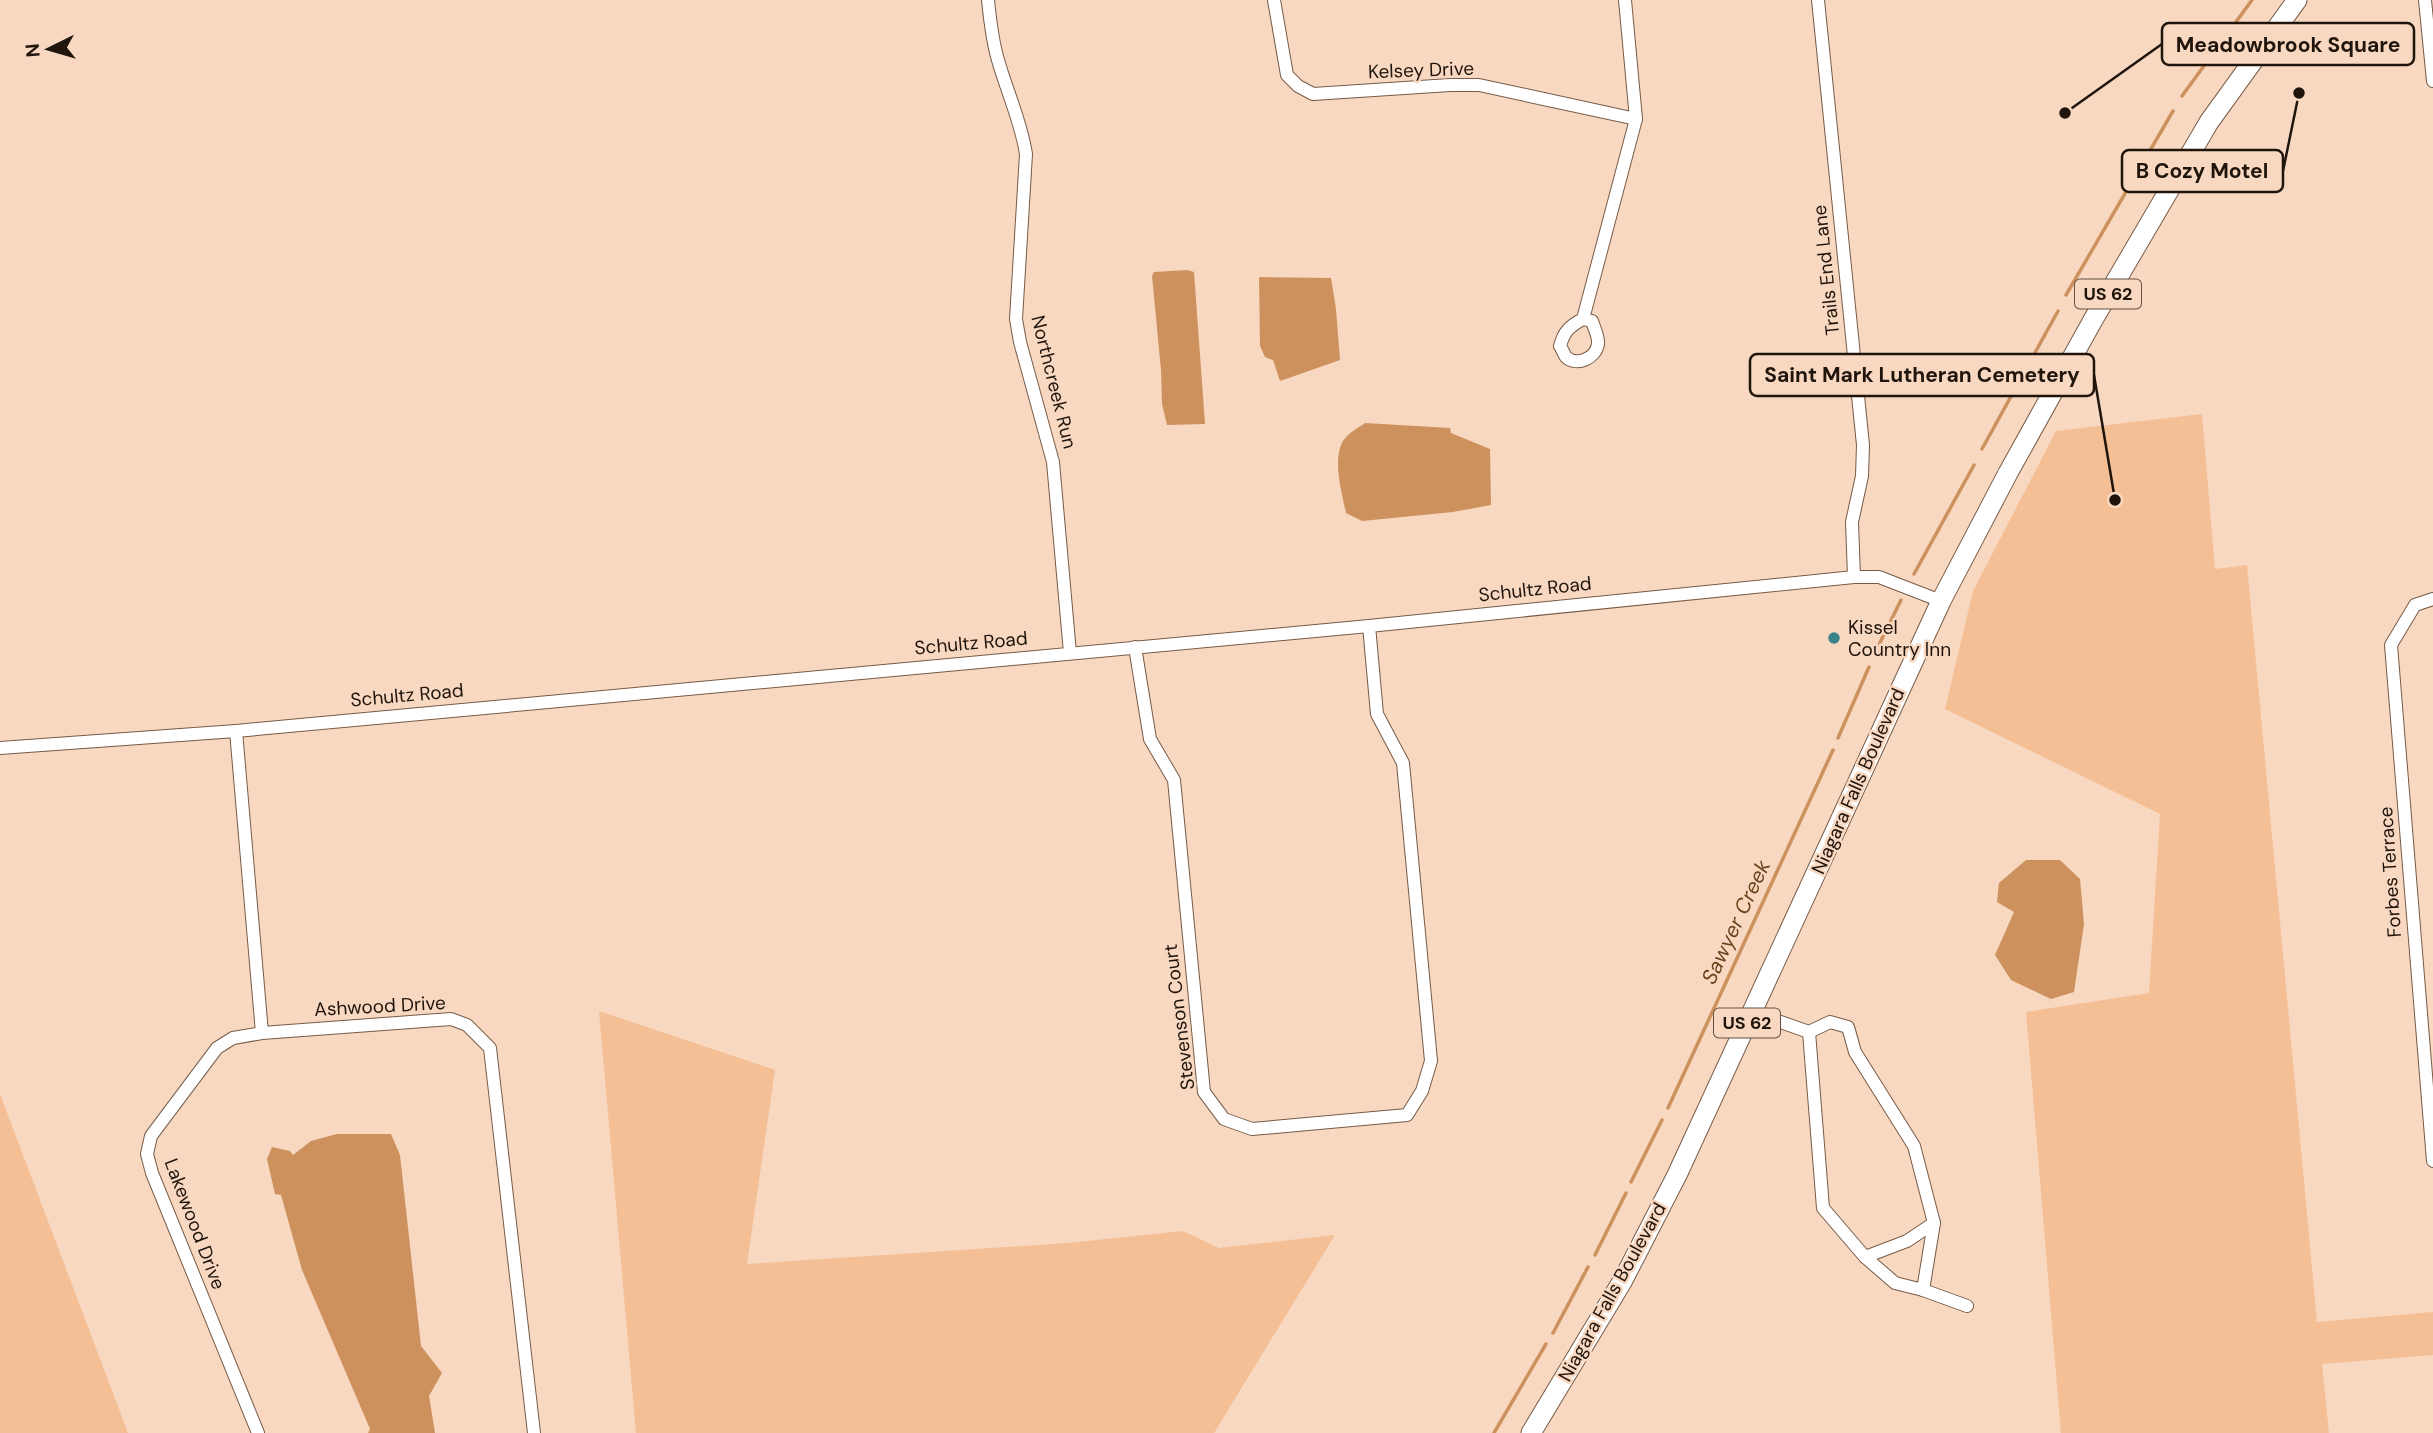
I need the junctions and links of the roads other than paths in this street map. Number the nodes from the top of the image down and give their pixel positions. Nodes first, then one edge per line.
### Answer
1 (988, 0) edge
2 (1274, 0) edge
3 (1625, 0) edge
4 (1818, 0) edge
5 (2297, 0) edge
6 (2425, 0) edge
7 (2433, 80) edge
8 (1636, 120) junction
9 (1583, 319) dead end
10 (1854, 577) junction
11 (2433, 599) edge
12 (1941, 601) junction
13 (1369, 626) junction
14 (1135, 647) junction
15 (1070, 653) junction
16 (236, 731) junction
17 (0, 748) edge
18 (1775, 1020) dead end
19 (1809, 1032) junction
20 (262, 1033) junction
21 (2433, 1161) edge
22 (1934, 1223) junction
23 (1865, 1258) junction
24 (1923, 1290) junction
25 (1967, 1306) dead end
26 (258, 1433) edge
27 (534, 1433) edge
28 (1531, 1433) edge

1 - 15 street, Northcreek Run
2 - 8 street, Kelsey Drive
3 - 8 street
4 - 10 street, Trails End Lane
5 - 12 main road, Niagara Falls Boulevard / US 62
6 - 7 street
8 - 9 street
10 - 12 street, Schultz Road
10 - 13 street, Schultz Road
11 - 21 street, Forbes Terrace
12 - 28 main road, Niagara Falls Boulevard / US 62
13 - 14 street, Schultz Road
13 - 14 street, Stevenson Court
14 - 15 street, Schultz Road
15 - 16 street, Schultz Road
16 - 17 street, Schultz Road
16 - 20 street
18 - 19 street
19 - 22 street
19 - 23 street
20 - 26 street, Lakewood Drive
20 - 27 street, Ashwood Drive
22 - 23 street
22 - 24 street
23 - 24 street
24 - 25 street

